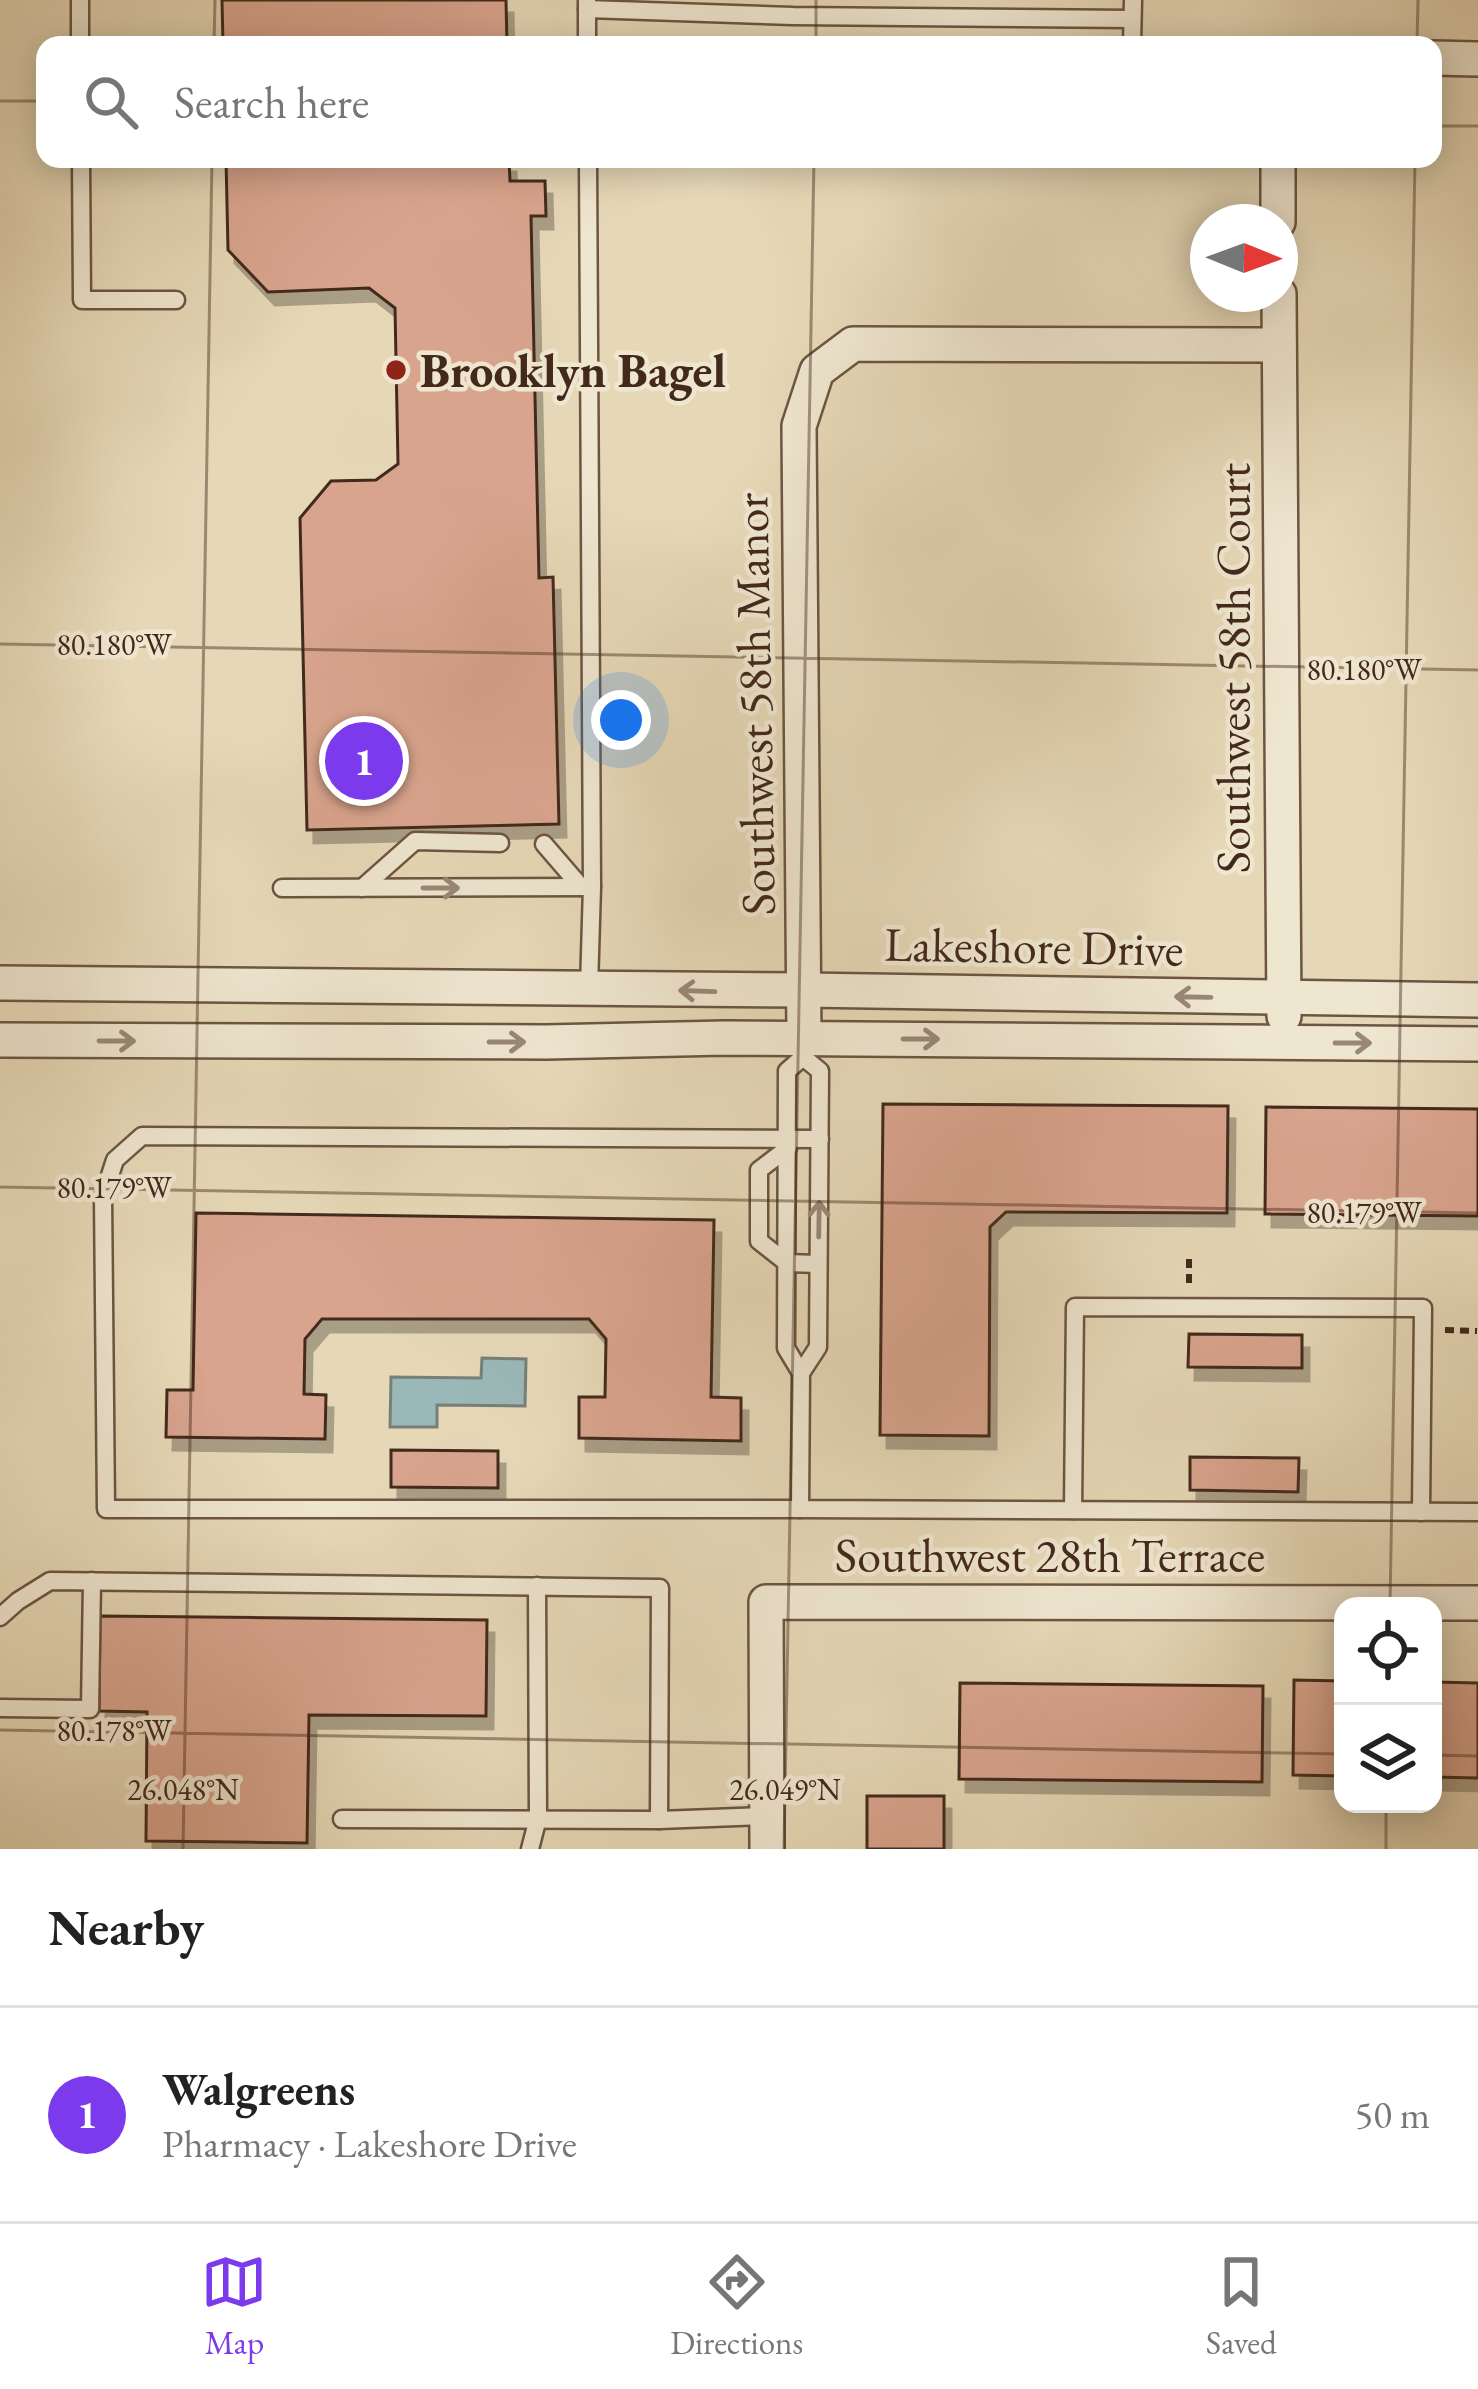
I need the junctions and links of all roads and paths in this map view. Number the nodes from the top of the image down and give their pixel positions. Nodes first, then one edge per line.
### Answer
1 (80, 0) edge
2 (587, 5) edge
3 (1133, 10) edge
4 (80, 36) edge
5 (587, 36) edge
6 (1442, 58) edge
7 (1478, 58) edge
8 (81, 168) edge
9 (588, 168) edge
10 (1278, 168) edge
11 (1278, 204) edge
12 (176, 300) dead end
13 (1279, 312) edge
14 (1279, 345) junction
15 (500, 843) dead end
16 (544, 844) dead end
17 (586, 887) junction
18 (283, 888) dead end
19 (362, 888) junction
20 (0, 983) edge
21 (589, 987) junction
22 (805, 990) junction
23 (1284, 998) junction
24 (1478, 1000) edge
25 (0, 1040) edge
26 (590, 1041) junction
27 (1283, 1042) junction
28 (1478, 1044) edge
29 (804, 1048) junction
30 (820, 1139) junction
31 (788, 1143) junction
32 (1189, 1259) dead end
33 (787, 1263) junction
34 (818, 1264) junction
35 (1189, 1288) dead end
36 (1444, 1330) dead end
37 (1477, 1331) edge
38 (802, 1372) junction
39 (800, 1509) junction
40 (1073, 1510) junction
41 (1421, 1512) junction
42 (1478, 1513) edge
43 (92, 1581) junction
44 (537, 1586) junction
45 (1478, 1603) edge
46 (0, 1618) edge
47 (0, 1708) edge
48 (538, 1818) junction
49 (342, 1819) dead end
50 (659, 1820) junction
51 (767, 1833) edge
52 (530, 1849) edge

1 - 4 lane
2 - 3 lane
2 - 5 lane
6 - 7 street
8 - 12 lane
9 - 17 lane
10 - 11 street
13 - 14 street, Southwest 58th Court
14 - 22 street, Southwest 58th Manor
14 - 23 street, Southwest 58th Court
15 - 19 lane
16 - 17 lane
19 -> 17 lane
17 - 21 lane
18 - 19 lane
20 - 21 street, Lakeshore Drive
22 -> 21 street, Lakeshore Drive
21 - 26 street
23 -> 22 street, Lakeshore Drive
22 - 29 street, Southwest 58th Manor
23 - 24 street, Lakeshore Drive
23 - 27 street, Southwest 58th Court
25 -> 26 street, Lakeshore Drive
26 - 29 street, Lakeshore Drive
27 -> 28 street, Lakeshore Drive
29 -> 27 street, Lakeshore Drive
29 - 30 lane
29 - 31 lane
30 - 31 lane
34 -> 30 lane
31 - 33 lane
31 - 33 lane
31 - 39 lane
32 - 35 path
33 - 34 lane
33 - 38 lane
34 - 38 lane
36 - 37 path
38 - 39 lane
39 - 40 lane
40 - 41 lane
40 - 41 lane
41 - 42 lane
43 - 44 lane
43 - 46 lane
43 - 47 lane
44 - 48 lane
44 - 50 lane
45 - 51 street, Southwest 28th Terrace
48 - 49 lane
48 - 50 lane
48 - 52 lane
50 - 51 lane

